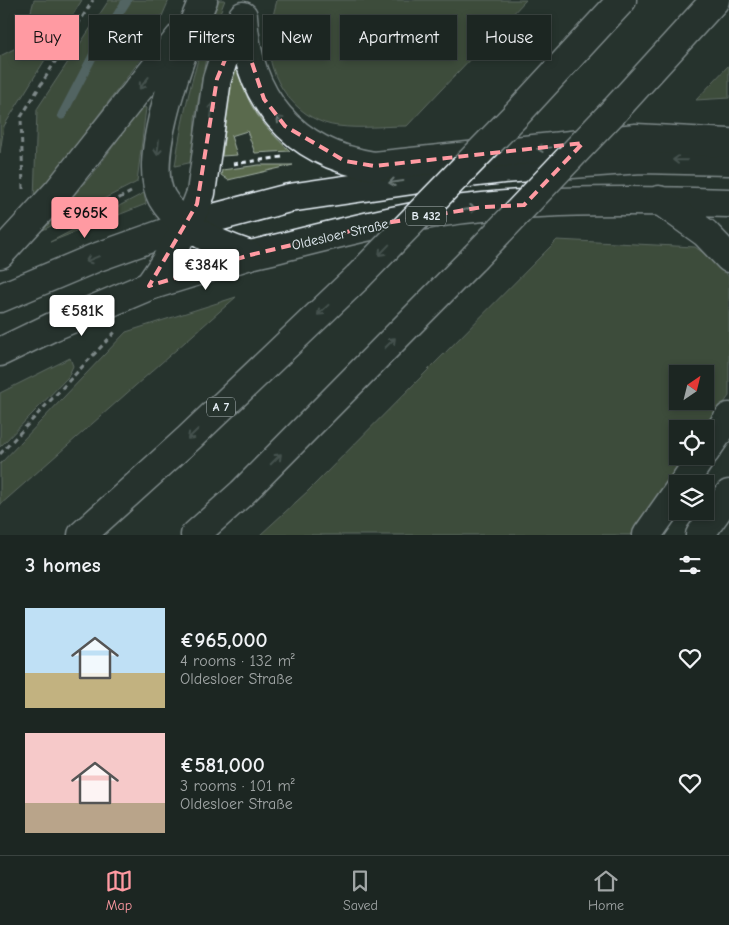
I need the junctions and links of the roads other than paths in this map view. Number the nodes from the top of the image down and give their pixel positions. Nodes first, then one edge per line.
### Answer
1 (622, 0) edge
2 (715, 0) edge
3 (199, 8) edge
4 (246, 8) edge
5 (729, 143) edge
6 (729, 161) edge
7 (660, 200) junction
8 (729, 203) edge
9 (188, 225) junction
10 (0, 254) edge
11 (250, 255) junction
12 (729, 258) edge
13 (143, 289) junction
14 (0, 298) edge
15 (0, 352) edge
16 (729, 417) edge
17 (714, 439) edge
18 (242, 493) junction
19 (729, 494) edge
20 (669, 504) edge
21 (82, 535) edge
22 (195, 535) edge
23 (214, 535) edge
24 (647, 535) edge
25 (700, 535) edge

1 -> 21 main road, A 7, bridge
18 -> 2 main road, bridge
3 -> 9 main road
3 -> 10 main road
5 -> 4 main road
9 -> 4 main road
6 -> 9 main road
7 - 8 main road, Oldesloer Straße / B 432
11 -> 7 main road, Oldesloer Straße / B 432
7 - 12 main road
9 - 11 main road
9 - 13 main road
9 -> 14 main road
11 - 13 main road, Oldesloer Straße
13 - 15 main road, Oldesloer Straße
16 - 17 main road
18 - 22 main road
18 - 23 main road
19 - 25 main road
20 - 24 main road

